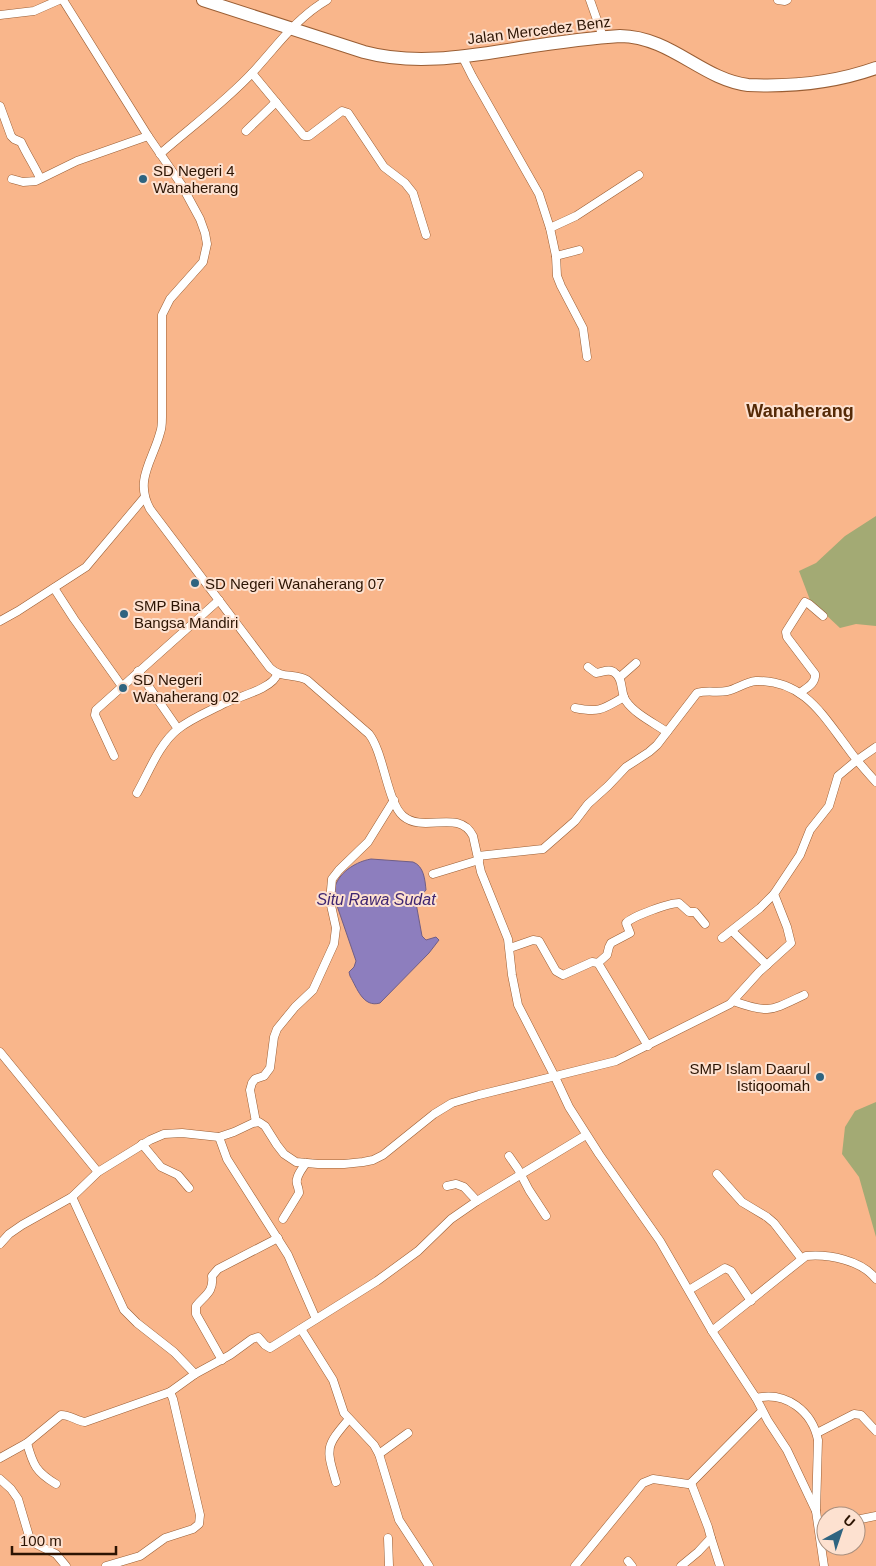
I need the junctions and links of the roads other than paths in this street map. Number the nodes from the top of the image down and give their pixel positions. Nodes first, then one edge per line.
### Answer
1 (61, 0) edge
2 (203, 0) edge
3 (327, 0) edge
4 (590, 0) edge
5 (778, 0) edge
6 (788, 0) edge
7 (0, 15) edge
8 (290, 29) junction
9 (603, 37) junction
10 (462, 56) junction
11 (876, 68) edge
12 (252, 73) junction
13 (276, 102) junction
14 (0, 106) edge
15 (246, 131) dead end
16 (148, 136) junction
17 (160, 154) junction
18 (639, 175) dead end
19 (40, 178) junction
20 (12, 179) dead end
21 (550, 228) junction
22 (426, 235) dead end
23 (579, 250) dead end
24 (556, 256) junction
25 (587, 357) dead end
26 (144, 498) junction
27 (54, 588) junction
28 (219, 600) junction
29 (823, 616) dead end
30 (0, 621) edge
31 (636, 663) dead end
32 (588, 667) dead end
33 (138, 671) junction
34 (277, 674) junction
35 (620, 677) junction
36 (122, 686) junction
37 (800, 693) junction
38 (624, 697) junction
39 (576, 708) dead end
40 (178, 729) junction
41 (667, 732) junction
42 (876, 747) edge
43 (114, 756) dead end
44 (856, 760) junction
45 (876, 782) edge
46 (137, 793) dead end
47 (394, 800) junction
48 (478, 858) junction
49 (433, 874) dead end
50 (774, 894) junction
51 (705, 924) dead end
52 (732, 931) junction
53 (722, 938) dead end
54 (510, 948) junction
55 (598, 963) junction
56 (767, 965) junction
57 (804, 995) dead end
58 (733, 1002) junction
59 (648, 1046) junction
60 (0, 1052) edge
61 (555, 1077) junction
62 (256, 1122) junction
63 (586, 1135) junction
64 (219, 1137) junction
65 (142, 1144) junction
66 (509, 1156) dead end
67 (306, 1163) junction
68 (98, 1172) junction
69 (521, 1174) junction
70 (717, 1174) dead end
71 (448, 1186) dead end
72 (189, 1188) dead end
73 (72, 1197) junction
74 (477, 1201) junction
75 (546, 1216) dead end
76 (283, 1219) dead end
77 (278, 1238) junction
78 (0, 1244) edge
79 (801, 1258) junction
80 (876, 1279) edge
81 (689, 1290) junction
82 (751, 1301) junction
83 (316, 1319) junction
84 (301, 1329) junction
85 (712, 1331) junction
86 (222, 1360) junction
87 (195, 1374) junction
88 (170, 1392) junction
89 (756, 1398) junction
90 (762, 1411) junction
91 (349, 1419) junction
92 (876, 1431) edge
93 (408, 1433) dead end
94 (817, 1433) junction
95 (27, 1443) junction
96 (379, 1454) junction
97 (0, 1458) edge
98 (0, 1479) edge
99 (336, 1482) dead end
100 (691, 1483) junction
101 (56, 1484) dead end
102 (816, 1506) edge
103 (816, 1511) edge
104 (388, 1538) dead end
105 (711, 1538) junction
106 (66, 1566) edge
107 (106, 1566) edge
108 (389, 1566) edge
109 (428, 1566) edge
110 (575, 1566) edge
111 (681, 1566) edge
112 (720, 1566) edge

1 - 7 street
1 - 16 street
2 - 8 main road, Jalan Mercedez Benz
3 - 8 street
4 - 9 street
5 - 6 street
8 - 10 main road, Jalan Mercedez Benz
8 - 12 street
9 - 10 main road, Jalan Mercedez Benz
9 - 11 main road, Jalan Mercedez Benz
10 - 21 street
12 - 13 street
12 - 17 street
13 - 15 street
13 - 22 street
14 - 19 street
16 - 17 street
16 - 19 street
17 - 26 street
18 - 21 street
19 - 20 street
21 - 24 street
23 - 24 street
24 - 25 street
26 - 27 street
26 - 28 street
27 - 30 street
27 - 36 street
28 - 33 street
28 - 34 street
29 - 37 street
31 - 35 street
32 - 35 street
33 - 36 street
33 - 40 street
34 - 40 street
34 - 47 street
35 - 38 street
36 - 43 street
37 - 41 street
37 - 44 street
38 - 39 street
38 - 41 street
40 - 46 street
41 - 48 street
42 - 44 street
44 - 45 street
44 - 50 street
47 - 48 street
47 - 62 street
48 - 49 street
48 - 54 street
50 - 52 street
50 - 56 street
51 - 55 street
52 - 53 street
52 - 56 street
54 - 55 street
54 - 61 street
55 - 59 street
56 - 58 street
57 - 58 street
58 - 59 street
59 - 61 street
60 - 68 street
61 - 63 street
61 - 67 street
62 - 64 street
62 - 67 street
63 - 69 street
63 - 81 street
64 - 65 street
64 - 77 street
65 - 68 street
65 - 72 street
66 - 69 street
67 - 76 street
68 - 73 street
69 - 74 street
69 - 75 street
70 - 79 street
71 - 74 street
73 - 78 street
73 - 87 street
74 - 83 street
77 - 83 street
77 - 86 street
79 - 80 street
79 - 82 street
81 - 82 street
81 - 85 street
82 - 85 street
83 - 84 street
84 - 86 street
84 - 91 street
85 - 89 street
86 - 87 street
87 - 88 street
88 - 95 street
88 - 107 street
89 - 90 street
89 - 94 street
90 - 100 street
90 - 103 street
91 - 96 street
91 - 99 street
92 - 94 street
93 - 96 street
94 - 102 street
95 - 97 street
95 - 101 street
96 - 109 street
98 - 106 street
100 - 105 street
100 - 110 street
104 - 108 street
105 - 111 street
105 - 112 street

